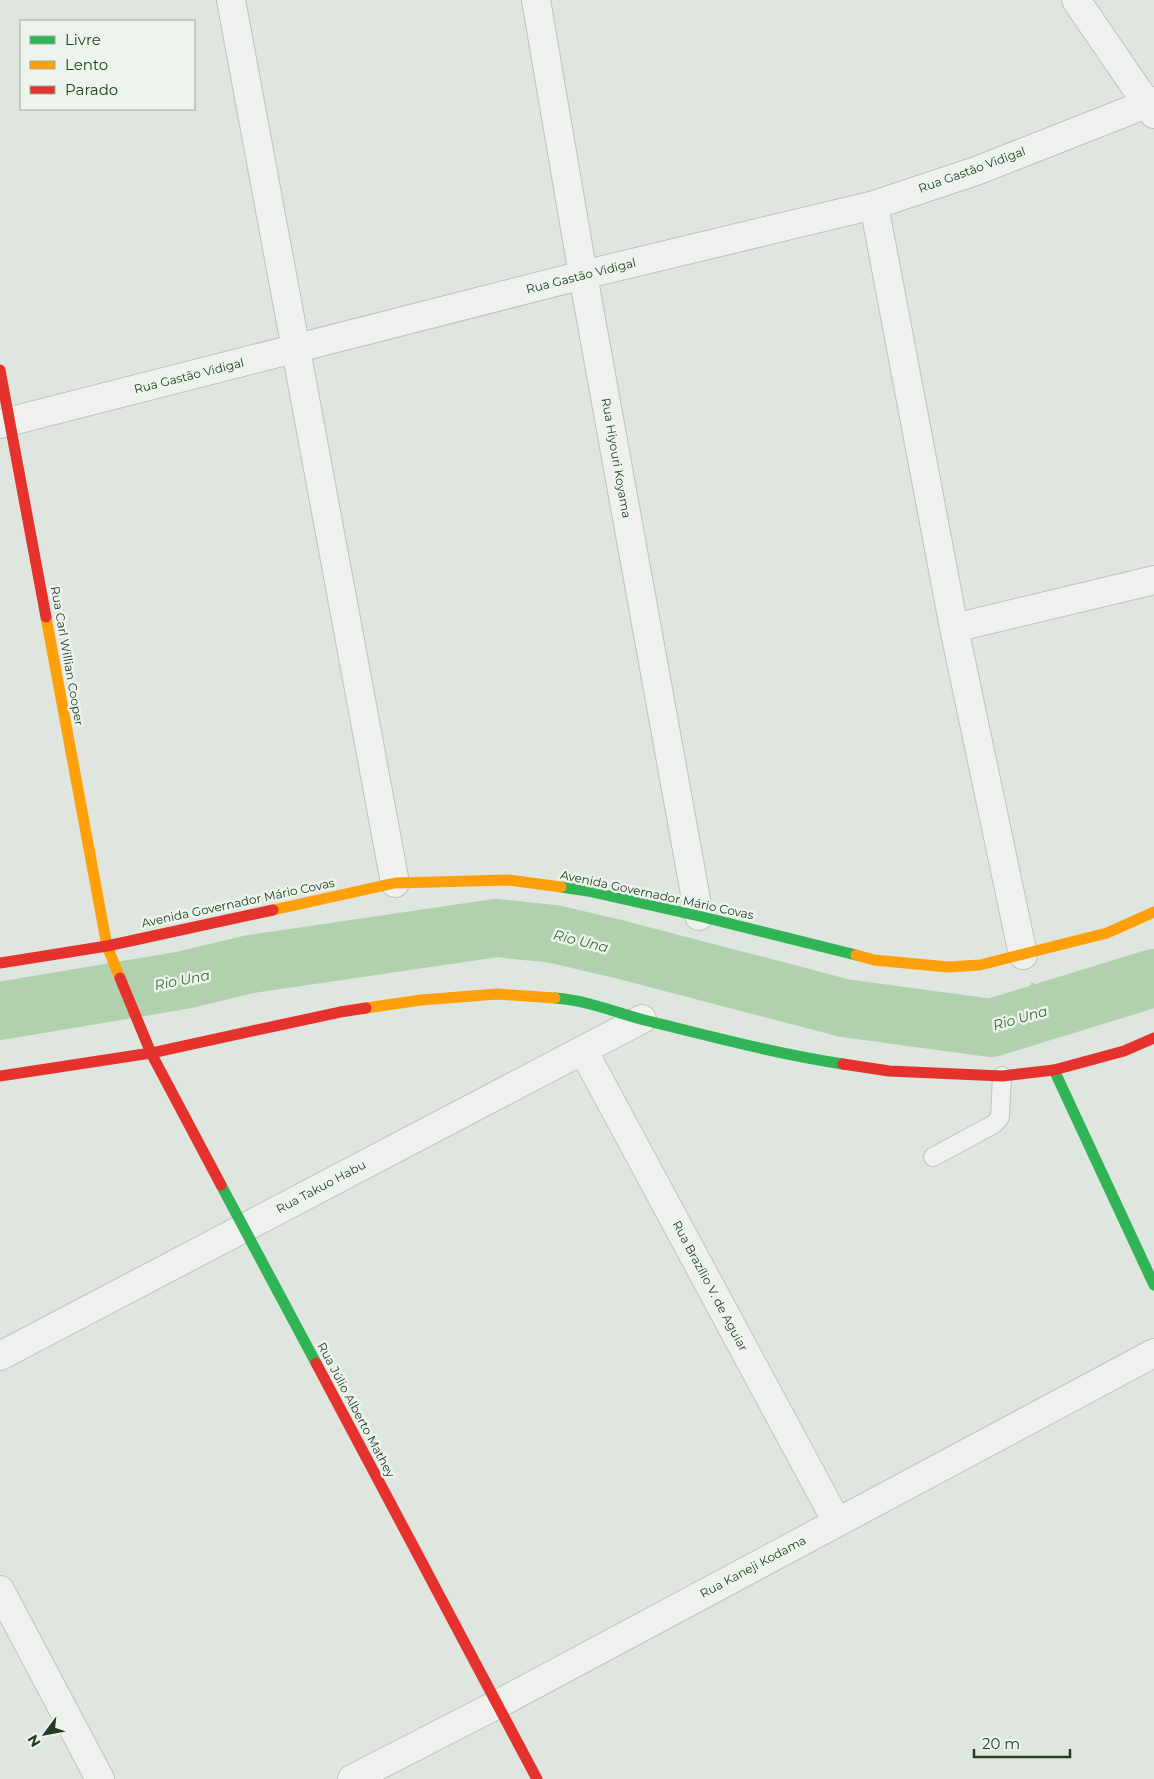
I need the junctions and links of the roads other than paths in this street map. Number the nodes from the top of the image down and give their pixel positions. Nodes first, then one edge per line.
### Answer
1 (231, 0) edge
2 (536, 0) edge
3 (1076, 0) edge
4 (1152, 106) edge
5 (874, 205) junction
6 (583, 275) junction
7 (297, 349) junction
8 (0, 370) edge
9 (5, 423) edge
10 (1154, 580) edge
11 (954, 628) junction
12 (395, 883) junction
13 (1154, 912) edge
14 (699, 916) junction
15 (109, 951) junction
16 (1023, 955) junction
17 (0, 963) edge
18 (642, 1019) junction
19 (1154, 1038) edge
20 (150, 1050) junction
21 (583, 1050) junction
22 (1054, 1070) junction
23 (0, 1076) edge
24 (1002, 1076) junction
25 (934, 1157) dead end
26 (243, 1228) junction
27 (1154, 1285) edge
28 (1154, 1353) edge
29 (0, 1356) edge
30 (837, 1522) junction
31 (0, 1590) edge
32 (498, 1704) junction
33 (100, 1779) edge
34 (352, 1779) edge
35 (537, 1779) edge

1 - 7 street
2 - 6 street, Rua Hiyouri Koyama
3 - 4 street
4 - 5 street, Rua Gastão Vidigal
5 - 6 street, Rua Gastão Vidigal
5 - 11 street
6 - 7 street, Rua Gastão Vidigal
6 - 14 street, Rua Hiyouri Koyama
7 - 9 street, Rua Gastão Vidigal
7 - 12 street
8 - 9 main road, Rua Carl Willian Cooper
9 - 15 main road, Rua Carl Willian Cooper
10 - 11 street
11 - 16 street
12 - 14 main road, Avenida Governador Mário Covas
12 - 15 main road, Avenida Governador Mário Covas
13 - 16 main road, Avenida Governador Mário Covas
14 - 16 main road, Avenida Governador Mário Covas
15 - 17 main road, Avenida Governador Mário Covas
15 - 20 main road, Rua Carl Willian Cooper
18 - 20 main road
18 - 21 street, Rua Takuo Habu
18 - 24 main road
19 - 22 main road
20 - 23 main road
20 - 26 main road, Rua Júlio Alberto Mathey
21 - 26 street, Rua Takuo Habu
21 - 30 street, Rua Brazílio V. de Aguiar
22 - 24 main road
22 - 27 main road
24 - 25 lane
26 - 29 street, Rua Takuo Habu
26 - 32 main road, Rua Júlio Alberto Mathey
28 - 30 street, Rua Kaneji Kodama
30 - 32 street, Rua Kaneji Kodama
31 - 33 street
32 - 34 street, Rua Kaneji Kodama
32 - 35 main road, Rua Júlio Alberto Mathey

